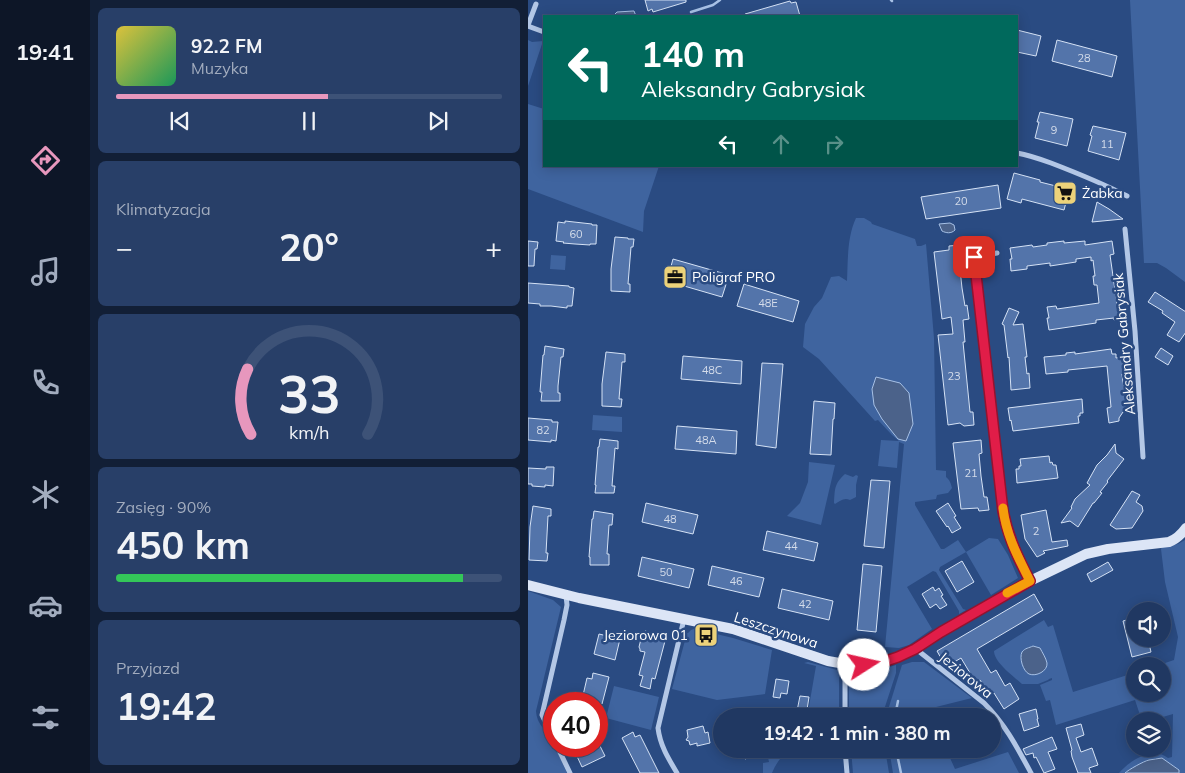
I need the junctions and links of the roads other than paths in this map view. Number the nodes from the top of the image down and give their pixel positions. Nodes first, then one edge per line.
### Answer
1 (536, 4) dead end
2 (528, 26) edge
3 (543, 32) edge
4 (1018, 153) edge
5 (1127, 196) dead end
6 (1126, 229) dead end
7 (997, 253) dead end
8 (1143, 457) dead end
9 (1186, 528) edge
10 (1030, 581) junction
11 (528, 584) edge
12 (566, 595) junction
13 (685, 619) junction
14 (915, 649) junction
15 (845, 664) junction
16 (547, 692) edge
17 (845, 708) edge
18 (562, 757) edge
19 (846, 758) edge
20 (570, 773) edge
21 (677, 773) edge
22 (847, 773) edge
23 (1031, 773) edge

1 - 2 street
2 - 3 street
4 - 5 street
6 - 8 street, Aleksandry Gabrysiak
7 - 10 street
9 - 10 street, Leszczynowa
10 - 14 street, Leszczynowa
11 - 12 street, Leszczynowa
12 - 13 street, Leszczynowa
12 - 16 street
13 - 15 street, Leszczynowa
13 - 21 street
14 - 15 street, Leszczynowa
14 - 23 street, Jeziorowa
15 - 17 street
18 - 20 street
19 - 22 street

